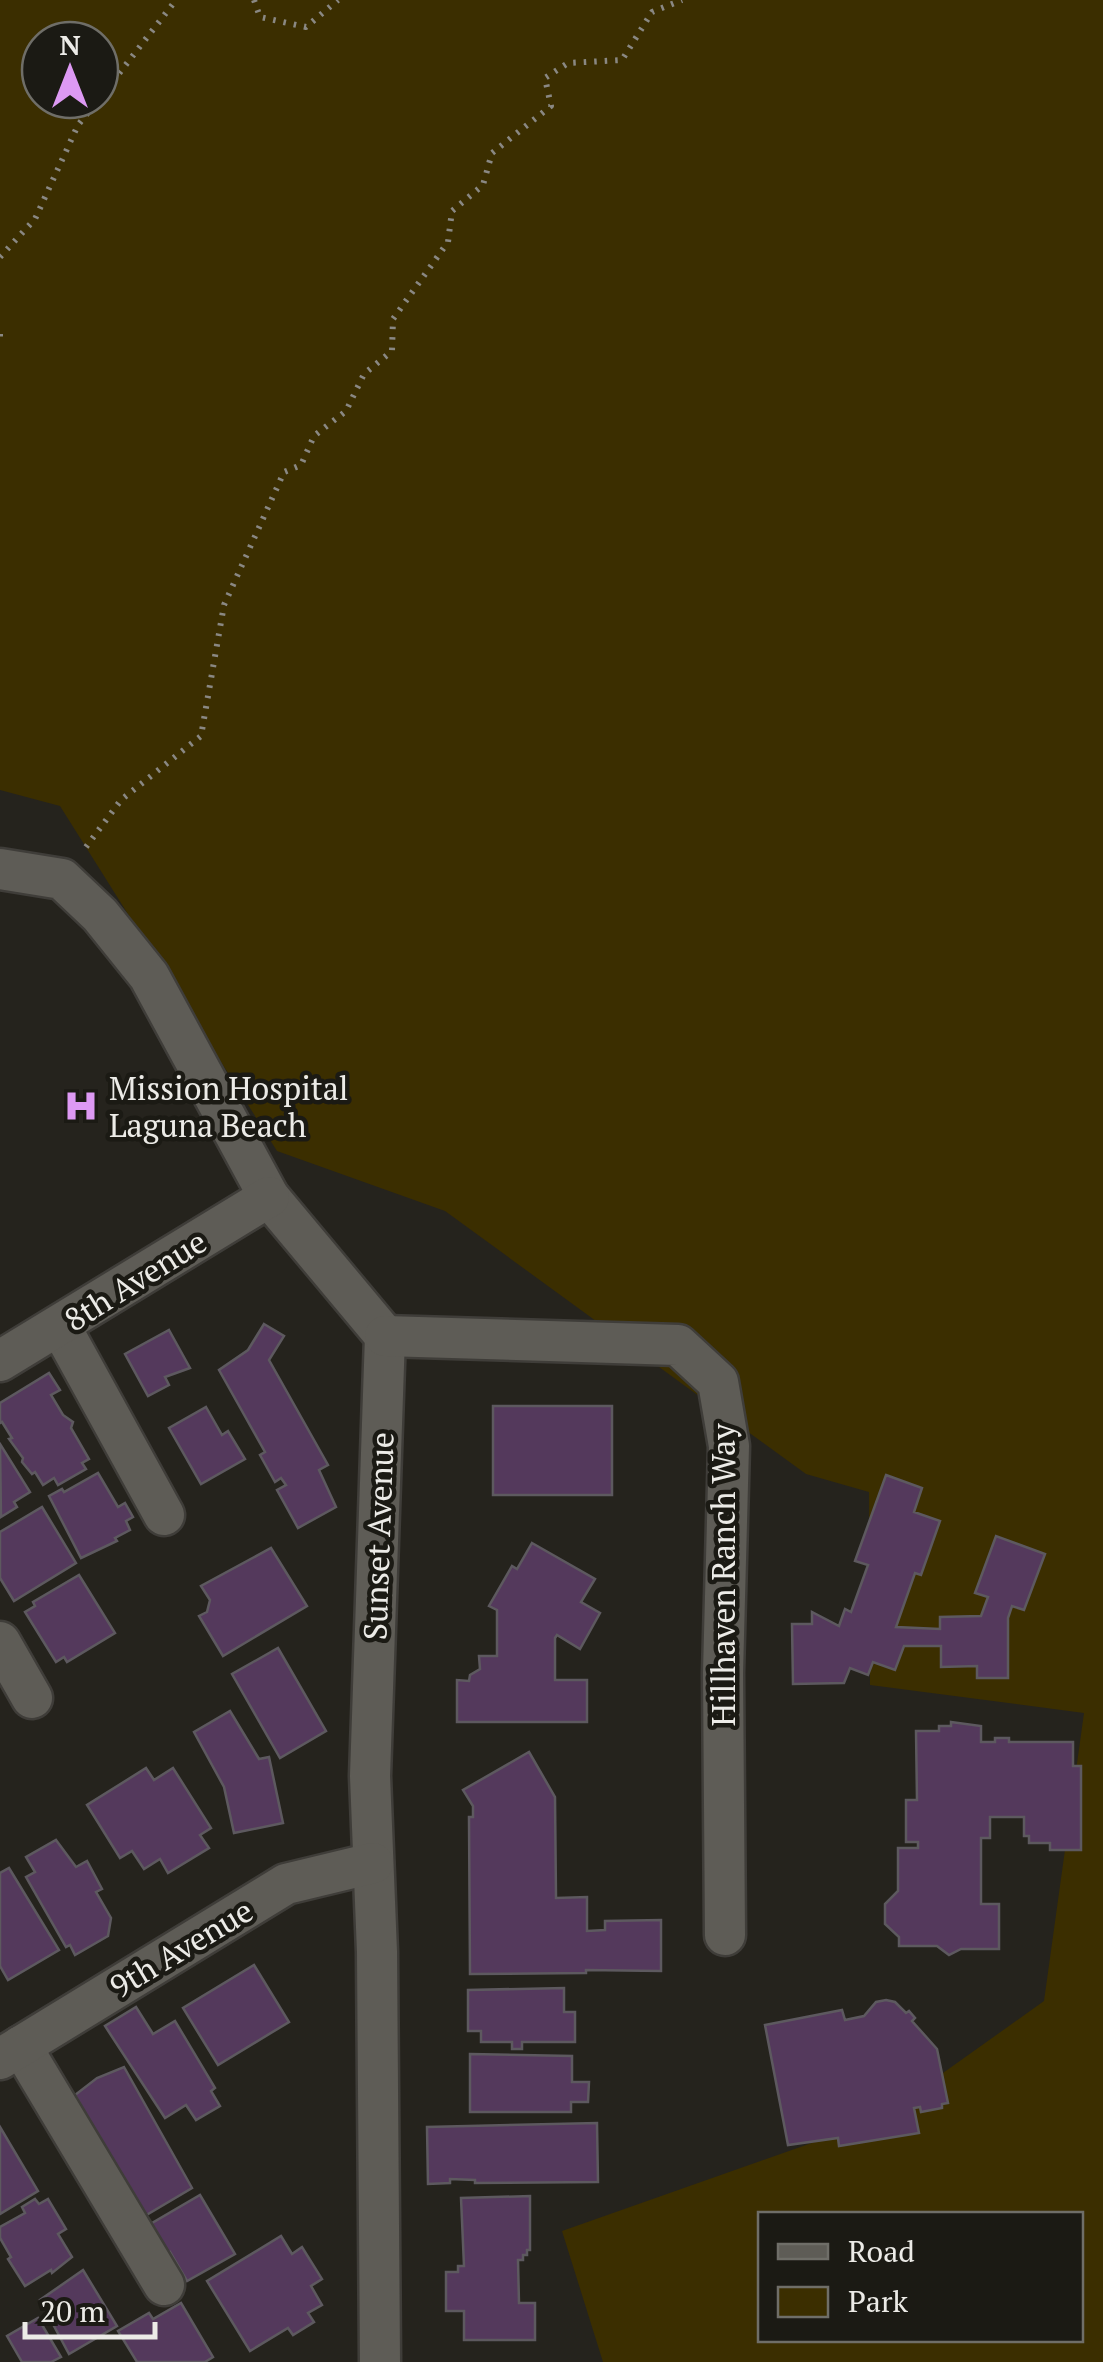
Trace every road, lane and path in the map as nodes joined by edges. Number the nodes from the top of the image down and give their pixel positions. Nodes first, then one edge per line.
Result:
1 (176, 0) edge
2 (254, 0) edge
3 (338, 0) edge
4 (682, 0) edge
5 (120, 72) edge
6 (82, 120) edge
7 (0, 257) edge
8 (0, 869) edge
9 (62, 880) junction
10 (269, 1197) junction
11 (60, 1326) junction
12 (386, 1336) junction
13 (0, 1361) edge
14 (164, 1515) dead end
15 (0, 1642) edge
16 (32, 1698) dead end
17 (374, 1864) junction
18 (724, 1935) dead end
19 (10, 2052) edge
20 (164, 2286) dead end
21 (380, 2362) edge

1 - 5 path
2 - 3 path
4 - 9 path
6 - 7 path
8 - 9 street
9 - 10 street
10 - 11 street, 8th Avenue
10 - 12 street
11 - 13 street, 8th Avenue
11 - 14 street
12 - 17 street, Sunset Avenue
12 - 18 street, Hillhaven Ranch Way
15 - 16 street
17 - 19 street, 9th Avenue
17 - 21 street, Sunset Avenue
19 - 20 street

